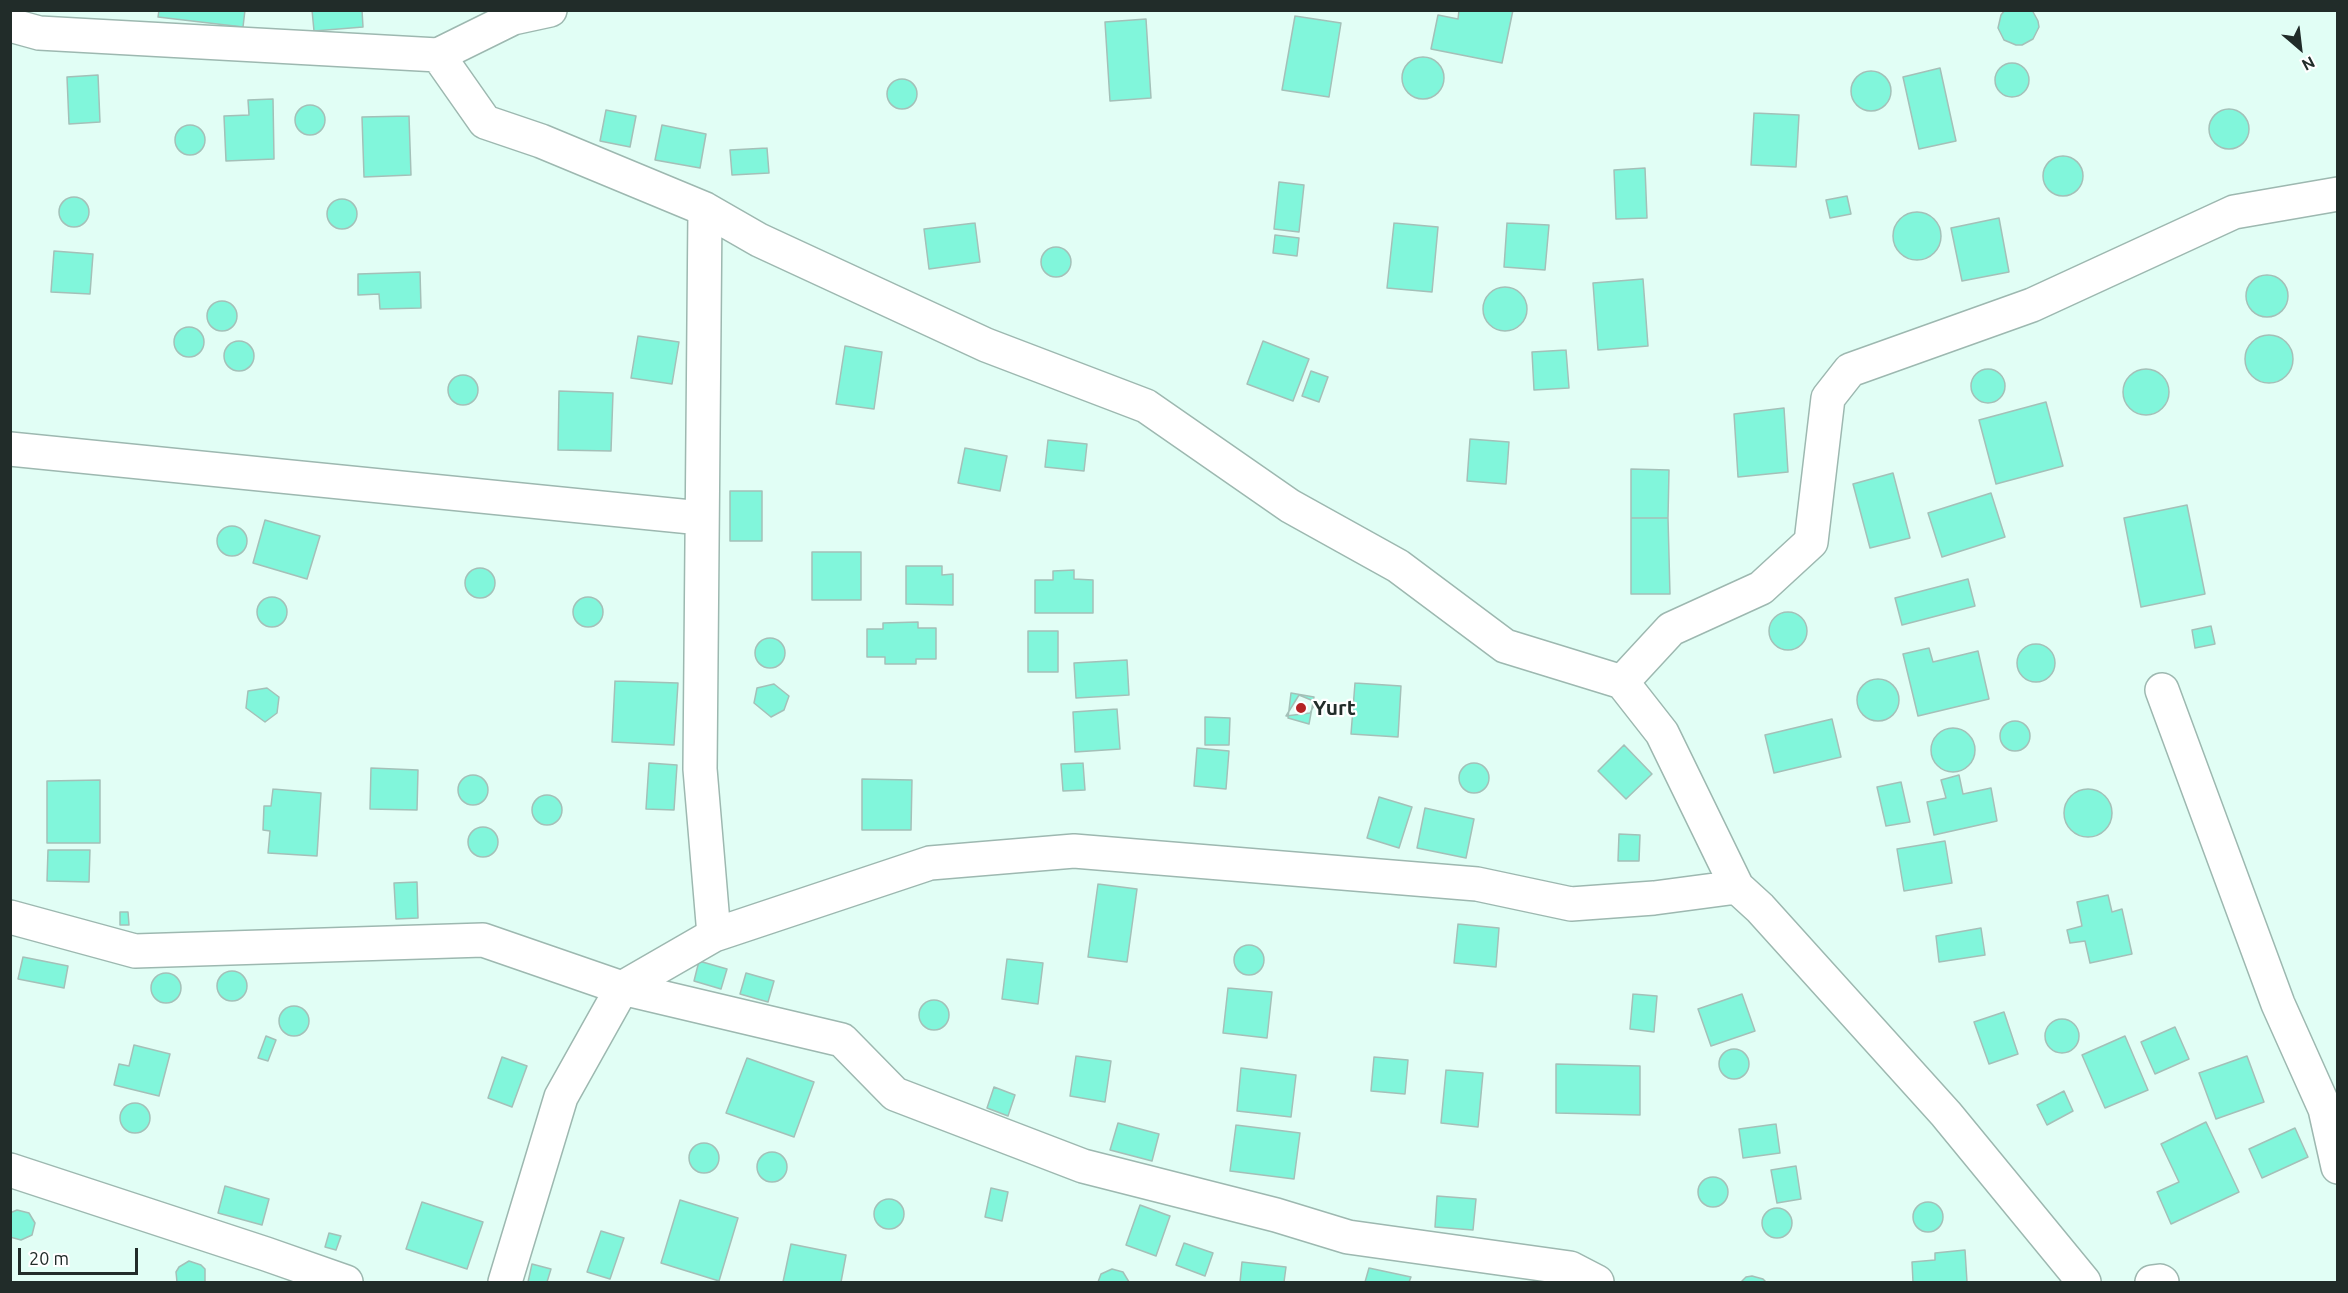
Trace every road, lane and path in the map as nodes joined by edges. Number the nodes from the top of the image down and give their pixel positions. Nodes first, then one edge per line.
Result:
1 (550, 10) edge
2 (10, 25) edge
3 (438, 55) junction
4 (2337, 194) edge
5 (705, 209) junction
6 (10, 448) edge
7 (701, 518) junction
8 (1622, 682) junction
9 (2162, 690) dead end
10 (1737, 887) junction
11 (10, 917) edge
12 (714, 935) junction
13 (622, 988) junction
14 (2331, 1109) edge
15 (2337, 1167) edge
16 (10, 1170) edge
17 (346, 1282) edge
18 (505, 1282) edge
19 (1597, 1282) edge
20 (2084, 1282) edge
21 (2152, 1282) edge
22 (2162, 1282) edge

1 - 3 street
2 - 3 street
3 - 5 street
4 - 8 street
5 - 7 street
5 - 8 street
6 - 7 street
7 - 12 street
8 - 10 street
9 - 14 street
10 - 12 street
10 - 20 street
11 - 13 street
12 - 13 street
13 - 18 street
13 - 19 street
14 - 15 street
16 - 17 street
21 - 22 street

